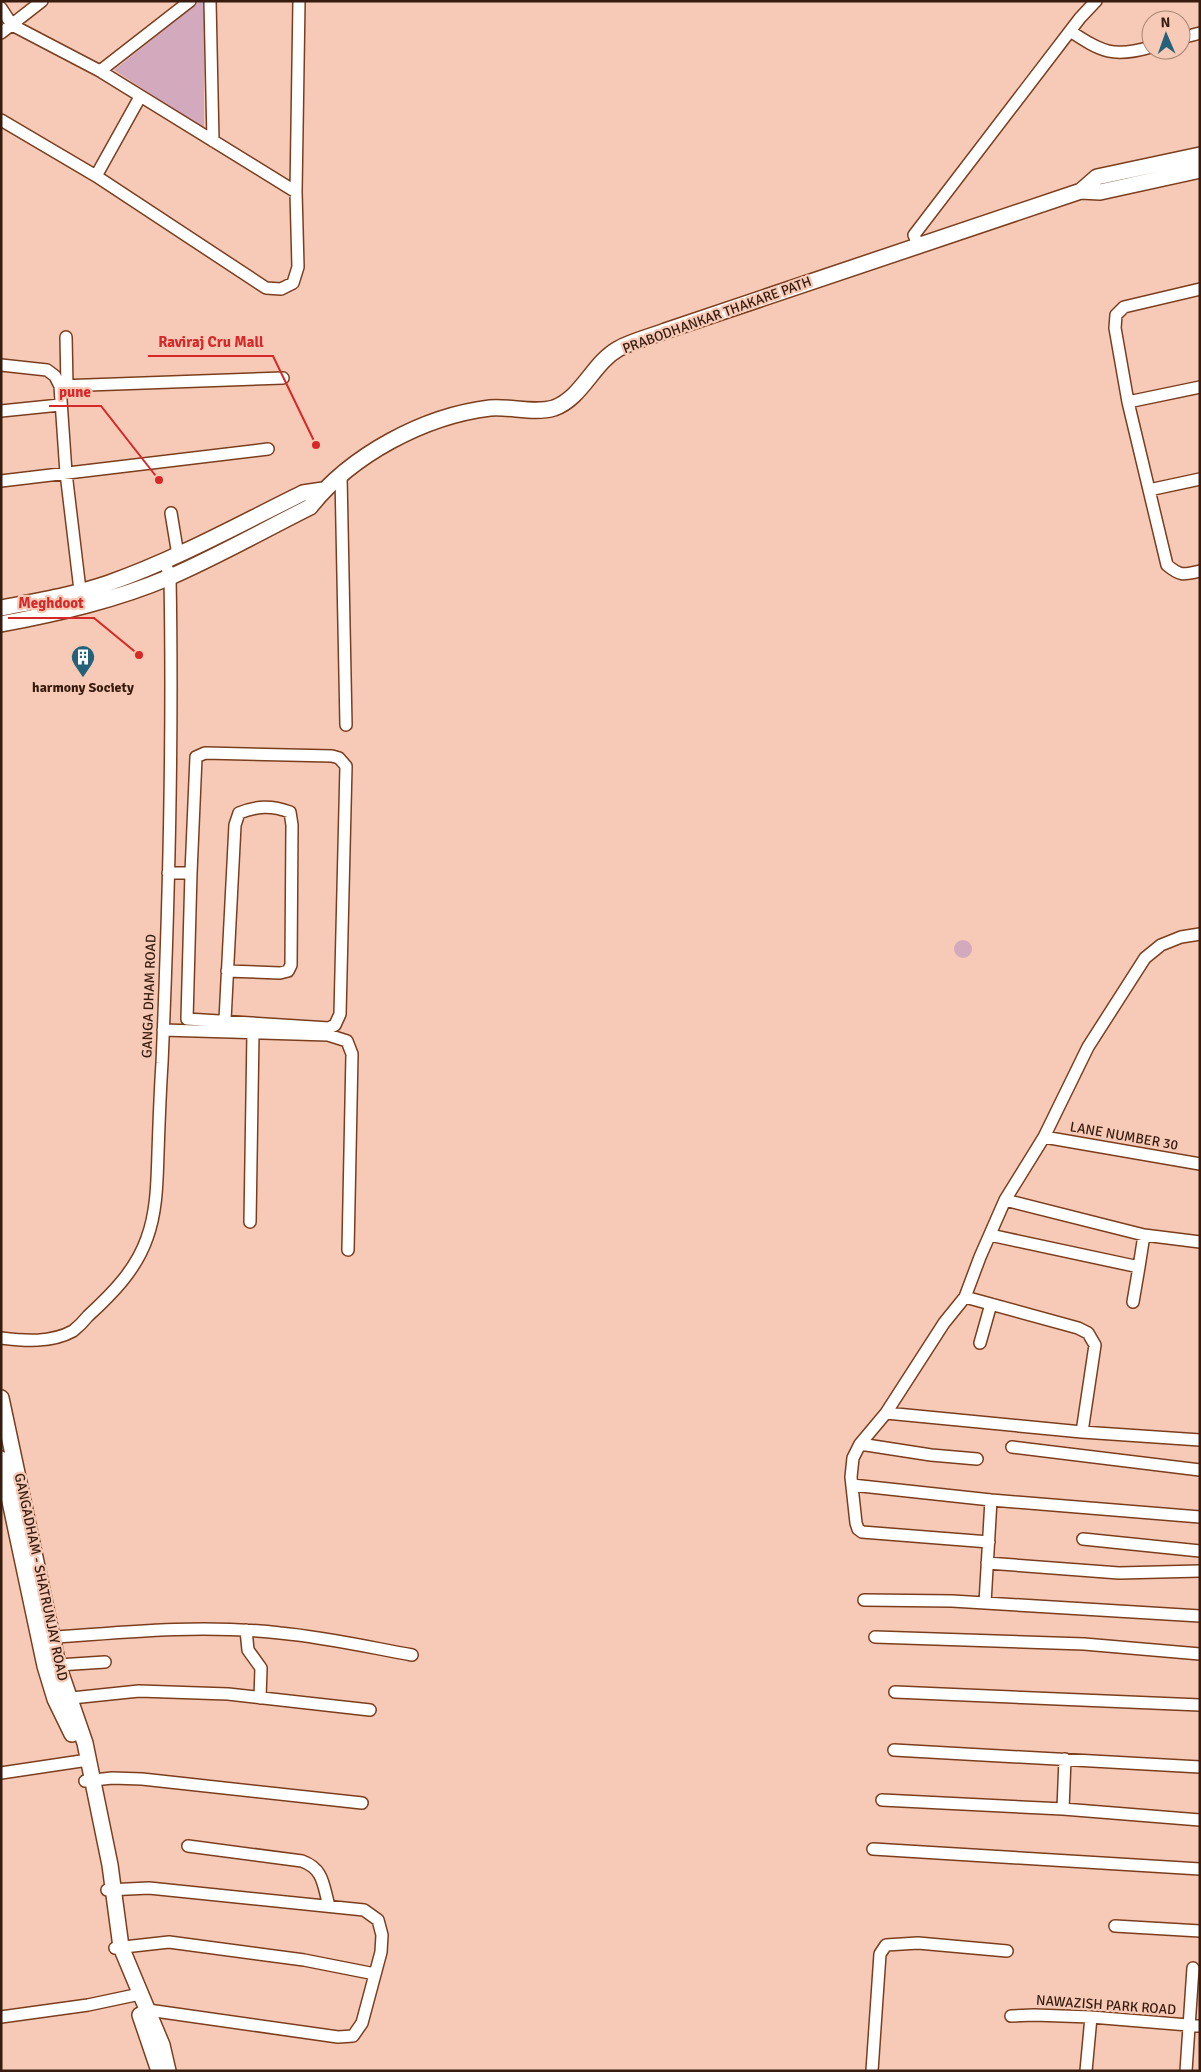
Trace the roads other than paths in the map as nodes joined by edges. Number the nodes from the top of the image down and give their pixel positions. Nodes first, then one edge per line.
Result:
1 (42, 1) edge
2 (190, 1) edge
3 (210, 1) edge
4 (299, 1) edge
5 (1096, 1) edge
6 (1, 8) edge
7 (12, 24) junction
8 (1070, 31) junction
9 (1, 33) edge
10 (1141, 50) edge
11 (100, 72) junction
12 (140, 97) junction
13 (1, 120) edge
14 (213, 142) junction
15 (1200, 155) edge
16 (1200, 170) edge
17 (96, 176) junction
18 (1081, 191) junction
19 (296, 192) junction
20 (918, 245) junction
21 (1200, 288) edge
22 (66, 337) dead end
23 (1, 366) edge
24 (283, 378) dead end
25 (64, 386) junction
26 (1200, 387) edge
27 (1128, 402) junction
28 (60, 406) junction
29 (1, 411) edge
30 (268, 449) dead end
31 (66, 473) junction
32 (341, 476) junction
33 (1200, 479) edge
34 (1, 480) edge
35 (323, 490) junction
36 (1149, 490) junction
37 (171, 513) dead end
38 (171, 558) junction
39 (1200, 571) edge
40 (170, 577) junction
41 (80, 590) junction
42 (1, 608) edge
43 (1, 624) edge
44 (346, 725) dead end
45 (191, 873) junction
46 (168, 874) junction
47 (1200, 934) edge
48 (228, 971) junction
49 (225, 1020) junction
50 (163, 1030) junction
51 (253, 1033) junction
52 (1044, 1137) junction
53 (1200, 1164) edge
54 (1005, 1200) junction
55 (250, 1222) dead end
56 (990, 1235) junction
57 (1144, 1236) junction
58 (1200, 1242) edge
59 (348, 1250) dead end
60 (1139, 1267) junction
61 (965, 1297) junction
62 (1133, 1302) dead end
63 (991, 1304) junction
64 (1, 1338) edge
65 (980, 1343) dead end
66 (1, 1398) edge
67 (886, 1413) junction
68 (1082, 1432) junction
69 (1200, 1440) edge
70 (860, 1444) junction
71 (1012, 1447) dead end
72 (1, 1459) edge
73 (977, 1459) dead end
74 (1200, 1470) edge
75 (852, 1485) junction
76 (991, 1500) junction
77 (1200, 1516) edge
78 (21, 1520) junction
79 (1083, 1539) dead end
80 (989, 1542) junction
81 (1200, 1551) edge
82 (987, 1563) junction
83 (1200, 1571) edge
84 (864, 1600) dead end
85 (985, 1603) junction
86 (1200, 1616) edge
87 (246, 1630) junction
88 (875, 1637) dead end
89 (45, 1638) junction
90 (1200, 1654) edge
91 (412, 1655) dead end
92 (106, 1662) dead end
93 (58, 1665) junction
94 (896, 1692) dead end
95 (260, 1698) junction
96 (62, 1699) junction
97 (1200, 1705) edge
98 (370, 1710) dead end
99 (894, 1750) dead end
100 (1065, 1759) junction
101 (85, 1761) junction
102 (1200, 1767) edge
103 (1, 1773) edge
104 (89, 1781) junction
105 (882, 1800) dead end
106 (362, 1803) dead end
107 (1063, 1810) junction
108 (1200, 1820) edge
109 (188, 1846) dead end
110 (873, 1849) dead end
111 (1200, 1869) edge
112 (110, 1890) junction
113 (329, 1906) junction
114 (1115, 1926) dead end
115 (1200, 1931) edge
116 (118, 1947) junction
117 (1007, 1951) dead end
118 (1193, 1968) dead end
119 (375, 1974) junction
120 (136, 1995) junction
121 (148, 2010) junction
122 (1010, 2016) dead end
123 (1, 2017) edge
124 (1091, 2017) junction
125 (1194, 2026) edge
126 (158, 2071) edge
127 (168, 2071) edge
128 (872, 2071) edge
129 (1086, 2071) edge
130 (1186, 2071) edge

1 - 7 street
2 - 11 street
3 - 14 street
4 - 19 street
5 - 8 street
6 - 7 street
7 - 9 street
7 - 11 street
8 - 10 street
8 - 20 street
11 - 12 street
12 - 14 street
12 - 17 street
13 - 17 street
14 - 19 street
15 - 18 main road, PRABODHANKAR THAKARE PATH
16 - 18 main road, PRABODHANKAR THAKARE PATH
17 - 19 street
18 - 20 main road, PRABODHANKAR THAKARE PATH
20 - 32 main road, PRABODHANKAR THAKARE PATH
21 - 27 street
22 - 25 street
23 - 25 street
24 - 25 street
25 - 28 street
26 - 27 street
27 - 36 street
28 - 29 street
28 - 31 street
30 - 31 street
31 - 34 street
31 - 41 street
32 - 35 main road, PRABODHANKAR THAKARE PATH
32 - 44 street
33 - 36 street
35 - 38 main road, PRABODHANKAR THAKARE PATH
35 - 40 main road, PRABODHANKAR THAKARE PATH
36 - 39 street
37 - 38 street, GANGA DHAM ROAD
38 - 40 street, GANGA DHAM ROAD
38 - 41 main road, PRABODHANKAR THAKARE PATH
40 - 43 main road, PRABODHANKAR THAKARE PATH
40 - 46 street, GANGA DHAM ROAD
41 - 42 main road, PRABODHANKAR THAKARE PATH
45 - 46 street
45 - 49 street
45 - 49 street
46 - 50 street, GANGA DHAM ROAD
47 - 52 street
48 - 48 street
48 - 49 street
50 - 51 street
50 - 64 street, GANGA DHAM ROAD
51 - 55 street
51 - 59 street
52 - 53 street, LANE NUMBER 30
52 - 54 street
54 - 56 street
54 - 57 street
56 - 60 street
56 - 61 street
57 - 58 street
57 - 60 street
60 - 62 street
61 - 63 street
61 - 67 street
63 - 65 street
63 - 68 street
66 - 78 main road, GANGADHAM - SHATRUNJAY ROAD
67 - 68 street
67 - 70 street
68 - 69 street
70 - 73 street
70 - 75 street
71 - 74 street
72 - 78 main road, GANGADHAM - SHATRUNJAY ROAD
75 - 76 street
75 - 80 street
76 - 77 street
76 - 80 street
78 - 89 main road, GANGADHAM - SHATRUNJAY ROAD
79 - 81 street
80 - 82 street
82 - 83 street
82 - 85 street
84 - 85 street
85 - 86 street
87 - 89 street
87 - 91 street
87 - 95 street
88 - 90 street
89 - 93 main road, GANGADHAM - SHATRUNJAY ROAD
89 - 96 main road, GANGADHAM - SHATRUNJAY ROAD
92 - 93 street
93 - 96 main road, GANGADHAM - SHATRUNJAY ROAD
94 - 97 street
95 - 96 street
95 - 98 street
96 - 101 main road, GANGADHAM - SHATRUNJAY ROAD
99 - 100 street
100 - 102 street
100 - 107 street
101 - 103 street
101 - 104 main road, GANGADHAM - SHATRUNJAY ROAD
104 - 106 street
104 - 112 main road, GANGADHAM - SHATRUNJAY ROAD
105 - 107 street
107 - 108 street
109 - 113 street
110 - 111 street
112 - 113 street
112 - 116 main road, GANGADHAM - SHATRUNJAY ROAD
113 - 119 street
114 - 115 street
116 - 119 street
116 - 120 main road, GANGADHAM - SHATRUNJAY ROAD
117 - 128 street
118 - 125 street
119 - 121 street
120 - 121 main road, GANGADHAM - SHATRUNJAY ROAD
120 - 123 street
120 - 126 main road, GANGADHAM - SHATRUNJAY ROAD
121 - 127 main road, GANGADHAM - SHATRUNJAY ROAD
122 - 124 street, NAWAZISH PARK ROAD
124 - 125 street, NAWAZISH PARK ROAD
124 - 129 street
125 - 130 street

